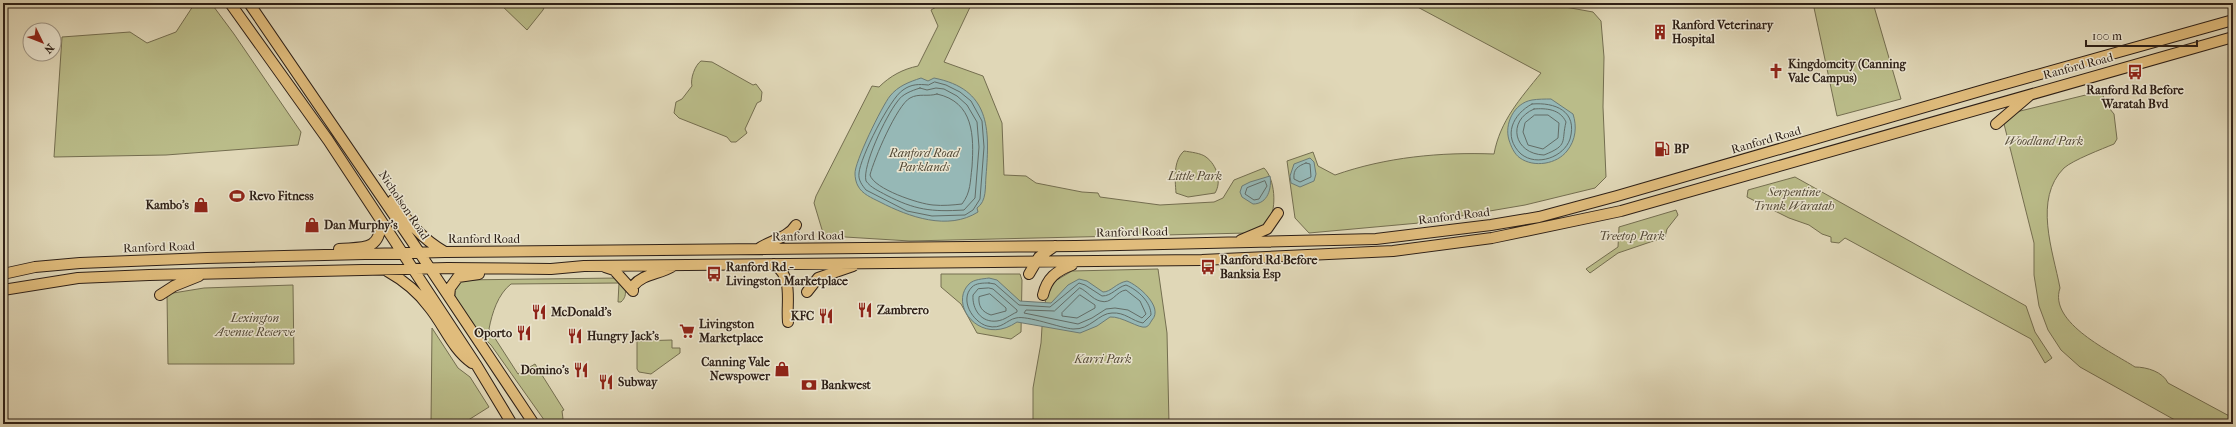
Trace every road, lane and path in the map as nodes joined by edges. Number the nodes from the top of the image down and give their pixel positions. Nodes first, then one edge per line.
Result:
1 (230, 3) edge
2 (249, 3) edge
3 (2233, 20) edge
4 (2233, 37) edge
5 (2033, 92) junction
6 (1996, 124) dead end
7 (363, 168) junction
8 (1278, 212) dead end
9 (382, 222) junction
10 (796, 224) dead end
11 (1232, 243) junction
12 (1055, 246) junction
13 (758, 249) junction
14 (445, 252) junction
15 (402, 253) junction
16 (420, 253) junction
17 (298, 256) junction
18 (864, 262) junction
19 (1080, 262) junction
20 (1014, 263) junction
21 (1034, 263) junction
22 (774, 264) junction
23 (674, 265) junction
24 (602, 266) junction
25 (412, 269) junction
26 (430, 269) junction
27 (551, 269) junction
28 (386, 270) junction
29 (3, 274) edge
30 (204, 274) junction
31 (3, 290) edge
32 (807, 292) dead end
33 (160, 295) dead end
34 (1043, 295) dead end
35 (449, 297) junction
36 (788, 322) dead end
37 (477, 366) junction
38 (522, 406) junction
39 (512, 424) edge
40 (534, 424) edge
41 (540, 424) edge

1 - 9 main road
2 - 7 main road, Nicholson Road
3 - 11 main road, Ranford Road
4 - 5 main road, Ranford Road
5 - 6 main road
5 - 19 main road, Ranford Road
7 - 14 main road
7 - 16 main road, Nicholson Road
8 - 11 main road
9 - 15 main road
9 - 17 main road
10 - 13 main road
11 - 12 main road, Ranford Road
12 - 13 main road, Ranford Road
12 - 21 main road
13 - 14 main road, Ranford Road
14 - 16 main road, Ranford Road
15 - 16 main road, Ranford Road
15 - 17 main road, Ranford Road
15 - 25 main road
16 - 26 main road, Nicholson Road
17 - 29 main road, Ranford Road
18 - 20 main road, Ranford Road
18 - 22 main road, Ranford Road
18 - 32 main road
19 - 21 main road, Ranford Road
19 - 34 main road
20 - 21 main road, Ranford Road
20 - 21 main road
22 - 23 main road, Ranford Road
22 - 36 main road
23 - 24 main road, Ranford Road
23 - 24 main road
24 - 27 main road, Ranford Road
25 - 26 main road, Ranford Road
25 - 28 main road, Ranford Road
25 - 37 main road
26 - 27 main road, Ranford Road
26 - 35 main road, Nicholson Road
27 - 35 main road
28 - 30 main road, Ranford Road
28 - 37 main road
30 - 31 main road, Ranford Road
30 - 33 main road
35 - 38 main road, Nicholson Road
37 - 39 main road
38 - 40 main road, Nicholson Road
38 - 41 main road

